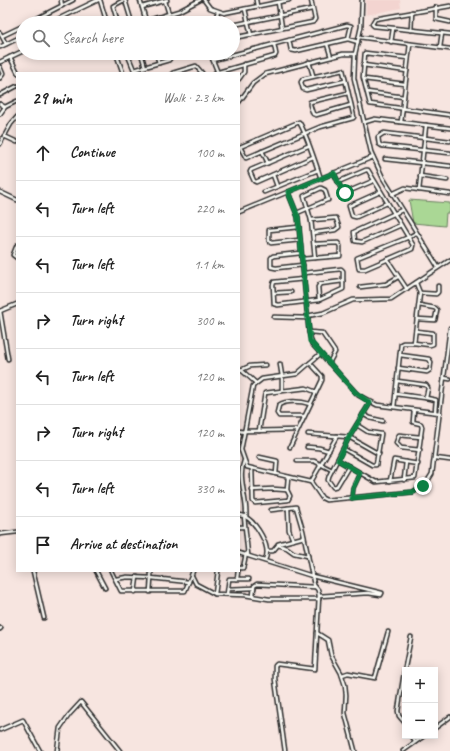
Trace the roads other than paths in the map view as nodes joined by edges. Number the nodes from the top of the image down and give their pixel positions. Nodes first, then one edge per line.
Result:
1 (60, 0) edge
2 (73, 0) edge
3 (99, 0) edge
4 (124, 0) edge
5 (140, 0) edge
6 (166, 0) edge
7 (200, 0) edge
8 (204, 0) edge
9 (256, 0) edge
10 (270, 0) edge
11 (289, 0) edge
12 (311, 0) edge
13 (362, 0) edge
14 (278, 2) junction
15 (271, 4) junction
16 (62, 6) junction
17 (257, 6) junction
18 (450, 6) edge
19 (142, 7) junction
20 (436, 7) junction
21 (245, 9) junction
22 (312, 9) junction
23 (218, 12) junction
24 (412, 12) junction
25 (169, 14) junction
26 (280, 15) junction
27 (42, 16) edge
28 (65, 16) edge
29 (105, 16) edge
30 (116, 16) edge
31 (130, 16) edge
32 (145, 16) edge
33 (163, 16) edge
34 (216, 16) edge
35 (248, 22) junction
36 (450, 22) edge
37 (240, 24) edge
38 (282, 28) junction
39 (16, 29) edge
40 (393, 29) junction
41 (411, 30) junction
42 (0, 33) edge
43 (442, 33) junction
44 (251, 34) junction
45 (450, 34) edge
46 (2, 36) junction
47 (240, 36) edge
48 (359, 37) junction
49 (16, 39) edge
50 (348, 39) junction
51 (289, 40) junction
52 (358, 42) junction
53 (391, 42) junction
54 (6, 44) junction
55 (274, 44) junction
56 (327, 44) junction
57 (410, 44) junction
58 (0, 47) edge
59 (440, 48) junction
60 (450, 49) edge
61 (240, 53) edge
62 (16, 54) edge
63 (355, 54) junction
64 (10, 57) junction
65 (331, 57) junction
66 (408, 58) junction
67 (118, 60) edge
68 (129, 60) edge
69 (143, 60) edge
70 (158, 60) edge
71 (168, 60) edge
72 (213, 60) edge
73 (0, 62) edge
74 (309, 62) junction
75 (159, 63) junction
76 (244, 64) junction
77 (363, 65) junction
78 (0, 67) edge
79 (145, 67) junction
80 (407, 71) junction
81 (18, 72) edge
82 (123, 72) edge
83 (176, 72) edge
84 (201, 72) edge
85 (217, 72) edge
86 (220, 72) edge
87 (312, 75) junction
88 (0, 78) edge
89 (240, 78) edge
90 (345, 80) junction
91 (364, 80) junction
92 (405, 84) junction
93 (16, 87) edge
94 (367, 92) junction
95 (348, 93) junction
96 (0, 95) edge
97 (404, 97) junction
98 (240, 100) edge
99 (16, 102) edge
100 (0, 104) edge
101 (351, 105) junction
102 (5, 107) junction
103 (402, 109) junction
104 (0, 114) edge
105 (450, 114) edge
106 (16, 118) edge
107 (364, 122) junction
108 (401, 122) junction
109 (426, 125) junction
110 (450, 128) edge
111 (304, 133) junction
112 (4, 136) junction
113 (424, 138) junction
114 (450, 141) edge
115 (16, 142) edge
116 (0, 144) edge
117 (308, 146) junction
118 (423, 150) junction
119 (262, 151) junction
120 (450, 153) edge
121 (313, 157) junction
122 (373, 157) junction
123 (385, 159) dead end
124 (268, 163) junction
125 (422, 163) junction
126 (450, 166) edge
127 (318, 170) junction
128 (334, 173) junction
129 (273, 175) junction
130 (420, 176) junction
131 (321, 179) junction
132 (447, 180) dead end
133 (373, 181) junction
134 (338, 182) junction
135 (277, 186) junction
136 (419, 190) junction
137 (0, 192) edge
138 (264, 192) dead end
139 (288, 192) junction
140 (380, 192) junction
141 (392, 194) junction
142 (450, 194) edge
143 (16, 200) edge
144 (387, 203) junction
145 (309, 208) junction
146 (402, 210) junction
147 (240, 212) edge
148 (297, 213) junction
149 (395, 214) junction
150 (311, 220) junction
151 (401, 225) junction
152 (299, 227) junction
153 (313, 233) junction
154 (416, 233) junction
155 (408, 237) junction
156 (300, 240) junction
157 (314, 244) junction
158 (16, 248) edge
159 (301, 253) junction
160 (16, 257) edge
161 (315, 258) junction
162 (302, 259) junction
163 (388, 260) junction
164 (450, 260) edge
165 (302, 266) junction
166 (438, 267) junction
167 (304, 273) junction
168 (398, 277) junction
169 (304, 278) junction
170 (343, 281) junction
171 (416, 283) junction
172 (438, 286) dead end
173 (360, 287) dead end
174 (407, 289) junction
175 (291, 292) dead end
176 (420, 292) junction
177 (274, 293) junction
178 (319, 300) junction
179 (306, 302) junction
180 (16, 304) edge
181 (419, 305) junction
182 (0, 306) edge
183 (1, 311) edge
184 (274, 317) dead end
185 (307, 317) junction
186 (418, 319) junction
187 (450, 328) edge
188 (416, 331) junction
189 (309, 332) junction
190 (414, 343) junction
191 (320, 354) junction
192 (400, 355) junction
193 (8, 359) dead end
194 (310, 363) junction
195 (328, 363) junction
196 (280, 364) dead end
197 (266, 365) dead end
198 (398, 368) junction
199 (240, 369) edge
200 (282, 376) junction
201 (444, 378) junction
202 (450, 379) edge
203 (397, 381) junction
204 (256, 383) junction
205 (282, 390) junction
206 (316, 392) junction
207 (396, 394) junction
208 (426, 398) junction
209 (370, 403) junction
210 (310, 404) junction
211 (394, 407) junction
212 (414, 410) junction
213 (435, 412) junction
214 (440, 413) junction
215 (363, 414) junction
216 (304, 416) junction
217 (383, 421) dead end
218 (357, 425) junction
219 (297, 430) junction
220 (240, 431) edge
221 (259, 431) junction
222 (244, 432) junction
223 (308, 434) dead end
224 (337, 436) junction
225 (349, 437) junction
226 (421, 437) junction
227 (290, 446) dead end
228 (307, 447) dead end
229 (344, 449) junction
230 (240, 450) edge
231 (420, 450) junction
232 (329, 451) junction
233 (241, 454) joint
234 (379, 454) junction
235 (259, 457) dead end
236 (435, 458) junction
237 (338, 460) junction
238 (450, 460) edge
239 (244, 461) junction
240 (297, 462) dead end
241 (406, 462) junction
242 (321, 464) junction
243 (418, 464) junction
244 (349, 466) junction
245 (252, 469) junction
246 (332, 470) junction
247 (360, 473) junction
248 (276, 474) junction
249 (288, 477) junction
250 (404, 480) junction
251 (390, 481) junction
252 (311, 482) junction
253 (252, 490) junction
254 (288, 490) junction
255 (352, 498) junction
256 (288, 508) junction
257 (271, 510) dead end
258 (240, 515) edge
259 (245, 517) junction
260 (240, 527) edge
261 (244, 527) junction
262 (16, 532) edge
263 (0, 534) edge
264 (304, 537) junction
265 (293, 540) junction
266 (276, 545) junction
267 (268, 551) junction
268 (240, 553) edge
269 (247, 555) junction
270 (308, 556) junction
271 (265, 560) junction
272 (240, 569) edge
273 (33, 572) edge
274 (97, 572) edge
275 (112, 572) edge
276 (151, 572) edge
277 (193, 572) edge
278 (218, 572) edge
279 (238, 572) edge
280 (192, 576) junction
281 (312, 576) junction
282 (137, 577) junction
283 (151, 578) junction
284 (116, 579) junction
285 (237, 579) junction
286 (249, 579) dead end
287 (189, 582) junction
288 (315, 587) junction
289 (105, 588) dead end
290 (254, 588) junction
291 (228, 589) junction
292 (135, 592) junction
293 (150, 592) junction
294 (216, 594) junction
295 (228, 594) junction
296 (253, 596) junction
297 (319, 598) junction
298 (44, 618) dead end
299 (388, 632) dead end
300 (317, 633) junction
301 (411, 637) dead end
302 (342, 676) junction
303 (450, 718) edge
304 (402, 720) edge
305 (438, 726) edge
306 (0, 730) edge
307 (414, 739) edge
308 (420, 739) edge
309 (415, 742) junction
310 (40, 751) edge
311 (57, 751) edge
312 (120, 751) edge
313 (285, 751) edge
314 (355, 751) edge
315 (403, 751) edge

1 - 16 street
2 - 16 street
3 - 28 street
3 - 29 street
4 - 30 street
4 - 31 street
5 - 19 street
6 - 19 street
6 - 25 street
7 - 25 street
8 - 23 street
9 - 17 street
10 - 15 street
11 - 14 street
12 - 22 street
13 - 48 street
14 - 15 street
14 - 26 street
15 - 17 street
16 - 27 street
17 - 21 street
18 - 20 street
19 - 32 street
20 - 24 street
20 - 36 street
21 - 23 street
21 - 35 street
22 - 26 street
22 - 38 street
23 - 34 street
24 - 40 street
24 - 41 street
25 - 33 street
26 - 35 street
26 - 38 street
35 - 37 street
35 - 44 street
38 - 44 street
39 - 46 street
40 - 41 street
40 - 53 street
41 - 43 street
42 - 46 street
43 - 45 street
43 - 59 street
44 - 47 street
46 - 54 street
48 - 52 street
48 - 53 street
49 - 54 street
50 - 51 street
50 - 52 street
50 - 56 street
51 - 55 street
51 - 56 street
52 - 63 street
53 - 57 street
54 - 58 street
55 - 61 street
55 - 76 street
56 - 65 street
57 - 59 street
57 - 66 street
59 - 60 street
62 - 64 street
63 - 65 street
63 - 107 street
64 - 73 street
64 - 81 street
65 - 74 street
66 - 77 street
66 - 80 street
67 - 82 street
68 - 79 street
69 - 79 street
70 - 75 street
71 - 75 street
72 - 85 street
74 - 87 street
74 - 98 street
75 - 79 street
76 - 86 street
76 - 89 street
77 - 80 street
77 - 91 street
78 - 88 street
80 - 92 street
83 - 84 street
87 - 90 street
87 - 90 street
90 - 95 street
91 - 92 street
91 - 94 street
92 - 97 street
93 - 96 street
94 - 97 street
94 - 103 street
95 - 101 street
95 - 101 street
97 - 103 street
99 - 102 street
100 - 102 street
101 - 111 street
102 - 104 street
103 - 105 street
103 - 108 street
106 - 112 street
107 - 108 street
107 - 122 street
108 - 109 street
109 - 110 street
109 - 113 street
111 - 117 street
111 - 119 street
111 - 119 street
112 - 115 street
112 - 116 street
113 - 114 street
113 - 118 street
113 - 118 street
117 - 121 street
117 - 124 street
118 - 120 street
118 - 125 street
119 - 124 street
121 - 127 street
121 - 129 street
122 - 128 street
122 - 141 street
123 - 125 street
124 - 129 street
125 - 126 street
125 - 130 street
127 - 131 street
127 - 135 street
128 - 131 street
128 - 134 street
129 - 135 street
130 - 132 street
130 - 136 street
131 - 139 street
133 - 134 street
133 - 134 street
133 - 140 street
135 - 138 street
136 - 141 street
136 - 142 street
137 - 143 street
139 - 147 street
139 - 148 street
140 - 144 street
140 - 144 street
141 - 146 street
144 - 149 street
145 - 145 street
145 - 148 street
145 - 150 street
146 - 149 street
146 - 154 street
148 - 152 street
149 - 151 street
149 - 151 street
150 - 153 street
150 - 153 street
151 - 155 street
152 - 156 street
152 - 156 street
153 - 157 street
154 - 155 street
154 - 166 street
155 - 163 street
155 - 163 street
156 - 159 street
157 - 161 street
157 - 161 street
158 - 160 street
159 - 162 street
159 - 165 street
161 - 162 street
162 - 165 street
163 - 168 street
164 - 166 street
165 - 167 street
166 - 171 street
167 - 169 street
167 - 170 street
168 - 173 street
168 - 174 street
169 - 177 street
169 - 179 street
170 - 178 street
170 - 178 street
171 - 174 street
171 - 176 street
172 - 176 street
174 - 185 street
175 - 177 street
176 - 181 street
177 - 179 street
178 - 179 street
179 - 185 street
180 - 183 street
181 - 186 street
181 - 186 street
182 - 183 street
183 - 193 street
184 - 185 street
185 - 189 street
186 - 188 street
187 - 201 street
188 - 190 street
188 - 190 street
189 - 191 street
189 - 195 street
190 - 192 street
191 - 194 street
191 - 195 street
192 - 198 street
192 - 198 street
194 - 200 street
194 - 206 street
195 - 209 street
196 - 200 street
197 - 199 street
198 - 203 street
199 - 204 street
200 - 204 street
200 - 205 street
201 - 202 street
201 - 214 street
203 - 207 street
203 - 208 street
204 - 222 street
205 - 206 street
205 - 221 street
206 - 210 street
207 - 208 street
207 - 211 street
208 - 213 street
209 - 211 street
209 - 215 street
210 - 216 street
210 - 216 street
211 - 212 street
212 - 213 street
212 - 226 street
213 - 214 street
214 - 236 street
215 - 217 street
215 - 218 street
216 - 219 street
218 - 225 street
218 - 234 street
219 - 221 street
219 - 227 street
220 - 222 street
221 - 222 street
222 - 230 street
223 - 224 street
224 - 225 street
224 - 232 street
225 - 229 street
225 - 234 street
226 - 231 street
226 - 231 street
228 - 232 street
229 - 234 street
229 - 237 street
230 - 233 street
231 - 243 street
232 - 242 street
233 - 239 street
235 - 248 street
236 - 238 street
236 - 255 street
237 - 244 street
237 - 246 street
239 - 245 street
239 - 259 street
240 - 242 street
241 - 243 street
241 - 250 street
241 - 251 street
242 - 246 street
242 - 252 street
243 - 250 street
244 - 246 street
244 - 247 street
245 - 248 street
245 - 253 street
247 - 251 street
247 - 255 street
248 - 249 street
249 - 252 street
249 - 254 street
250 - 251 street
252 - 255 street
253 - 254 street
253 - 254 street
256 - 257 street
256 - 264 street
256 - 265 street
258 - 259 street
259 - 261 street
259 - 267 street
260 - 261 street
261 - 269 street
262 - 263 street
264 - 265 street
264 - 270 street
265 - 266 street
266 - 267 street
266 - 270 street
267 - 271 street
268 - 269 street
269 - 271 street
269 - 272 street
270 - 281 street
271 - 281 street
273 - 298 street
274 - 289 street
275 - 284 street
276 - 283 street
277 - 280 street
278 - 294 street
279 - 285 street
280 - 287 street
280 - 294 street
281 - 288 street
281 - 297 street
282 - 283 street
282 - 284 street
282 - 292 street
283 - 287 street
283 - 293 street
284 - 292 street
285 - 286 street
285 - 291 street
287 - 293 street
288 - 290 street
288 - 297 street
290 - 291 street
290 - 296 street
291 - 295 street
292 - 293 street
294 - 295 street
295 - 296 street
296 - 297 street
297 - 300 street
299 - 302 street
300 - 302 street
300 - 313 street
301 - 304 street
302 - 314 street
303 - 305 street
306 - 310 street
307 - 309 street
308 - 309 street
309 - 315 street
311 - 312 street

